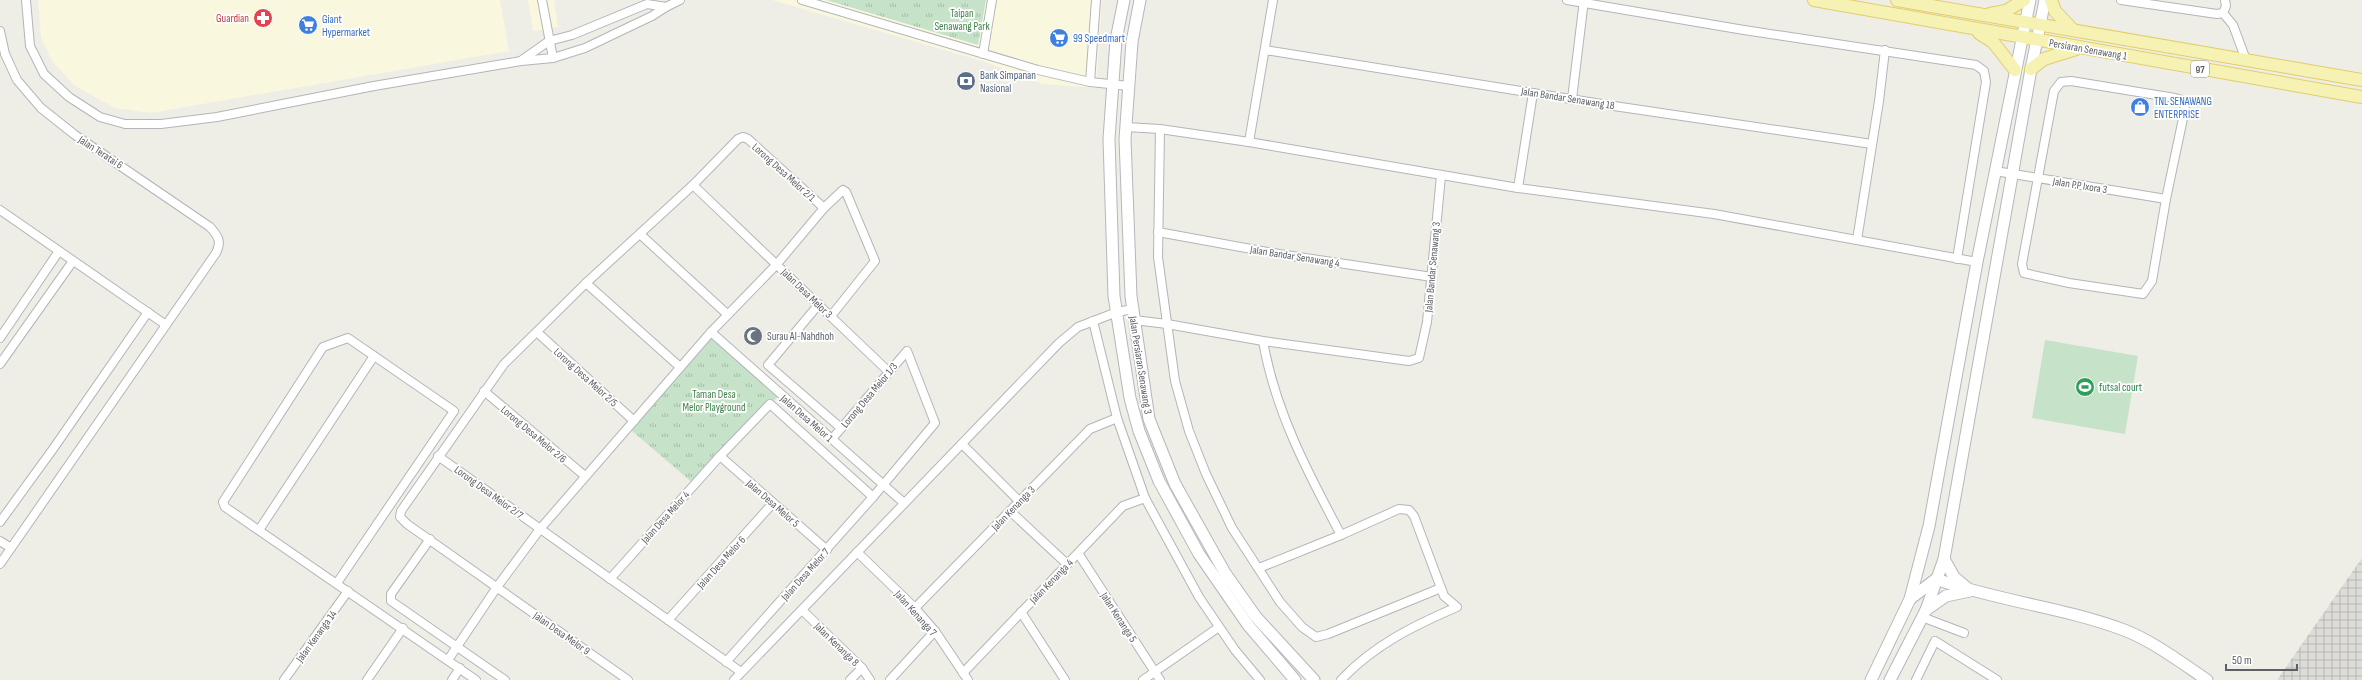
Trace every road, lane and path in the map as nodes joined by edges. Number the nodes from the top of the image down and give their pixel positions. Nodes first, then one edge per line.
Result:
1 (26, 0) edge
2 (542, 0) edge
3 (680, 0) edge
4 (802, 0) edge
5 (992, 0) edge
6 (1096, 0) edge
7 (1124, 0) edge
8 (1140, 0) edge
9 (1273, 0) edge
10 (1567, 0) edge
11 (1814, 0) edge
12 (1897, 0) edge
13 (2024, 0) edge
14 (2030, 0) edge
15 (2045, 0) edge
16 (2051, 0) edge
17 (2121, 0) edge
18 (2225, 0) edge
19 (1584, 1) edge
20 (647, 2) edge
21 (666, 7) junction
22 (2223, 13) junction
23 (1981, 15) junction
24 (652, 16) junction
25 (2026, 23) junction
26 (2041, 25) junction
27 (1974, 29) junction
28 (2073, 30) junction
29 (0, 31) edge
30 (2022, 38) junction
31 (549, 41) junction
32 (2038, 41) junction
33 (2079, 48) junction
34 (1265, 50) junction
35 (1885, 50) junction
36 (983, 54) junction
37 (553, 58) junction
38 (2246, 60) junction
39 (521, 61) junction
40 (2031, 69) junction
41 (2015, 70) junction
42 (2362, 80) edge
43 (1090, 82) junction
44 (1113, 85) junction
45 (1129, 86) junction
46 (1533, 93) junction
47 (2362, 97) edge
48 (1572, 99) junction
49 (1126, 128) junction
50 (1160, 129) junction
51 (1249, 142) junction
52 (1872, 144) junction
53 (1995, 171) junction
54 (2012, 174) junction
55 (1441, 176) junction
56 (2040, 178) junction
57 (693, 185) junction
58 (1518, 188) junction
59 (2166, 199) junction
60 (824, 208) junction
61 (0, 210) edge
62 (1158, 232) junction
63 (641, 235) junction
64 (1857, 240) junction
65 (58, 251) junction
66 (1957, 259) junction
67 (73, 261) junction
68 (1977, 262) junction
69 (777, 264) junction
70 (1432, 277) junction
71 (586, 283) junction
72 (820, 304) junction
73 (148, 312) junction
74 (1117, 312) junction
75 (727, 314) junction
76 (1134, 315) junction
77 (831, 316) junction
78 (1093, 321) junction
79 (1167, 324) junction
80 (166, 325) junction
81 (711, 332) junction
82 (538, 333) junction
83 (0, 338) edge
84 (1263, 341) junction
85 (907, 351) joint
86 (374, 356) junction
87 (0, 364) edge
88 (680, 367) junction
89 (889, 372) junction
90 (484, 391) junction
91 (1117, 418) junction
92 (634, 421) junction
93 (841, 428) junction
94 (832, 439) junction
95 (962, 444) junction
96 (438, 456) junction
97 (720, 456) junction
98 (585, 476) junction
99 (884, 485) junction
100 (873, 497) junction
101 (1145, 498) junction
102 (1019, 501) junction
103 (773, 503) junction
104 (904, 503) junction
105 (1010, 511) junction
106 (0, 522) edge
107 (540, 529) junction
108 (260, 530) junction
109 (1341, 535) junction
110 (430, 539) junction
111 (0, 541) edge
112 (11, 548) junction
113 (827, 550) junction
114 (856, 552) junction
115 (1078, 553) junction
116 (1944, 559) junction
117 (0, 564) edge
118 (1067, 564) junction
119 (1259, 568) junction
120 (610, 579) junction
121 (1936, 579) junction
122 (337, 583) junction
123 (497, 587) junction
124 (1442, 588) junction
125 (348, 591) junction
126 (1970, 591) junction
127 (1910, 599) junction
128 (915, 608) junction
129 (802, 610) junction
130 (1022, 612) junction
131 (1924, 614) junction
132 (668, 620) junction
133 (1219, 627) junction
134 (403, 628) junction
135 (935, 631) junction
136 (1964, 633) dead end
137 (457, 646) junction
138 (448, 660) junction
139 (726, 662) junction
140 (460, 668) junction
141 (862, 668) junction
142 (741, 672) junction
143 (1155, 672) junction
144 (965, 676) edge
145 (284, 680) edge
146 (367, 680) edge
147 (452, 680) edge
148 (476, 680) edge
149 (505, 680) edge
150 (628, 680) edge
151 (734, 680) edge
152 (850, 680) edge
153 (870, 680) edge
154 (890, 680) edge
155 (1066, 680) edge
156 (1143, 680) edge
157 (1160, 680) edge
158 (1260, 680) edge
159 (1295, 680) edge
160 (1314, 680) edge
161 (1341, 680) edge
162 (1871, 680) edge
163 (1890, 680) edge
164 (1916, 680) edge
165 (1997, 680) edge
166 (2207, 680) edge

1 - 39 street
2 - 31 street
3 - 21 street
4 - 36 street
5 - 36 street
6 - 43 street
7 - 44 street, Jalan Persiaran Senawang 3
8 - 45 street, Jalan Persiaran Senawang 3
9 - 34 street
10 - 19 street
11 - 27 main road, Persiaran Senawang 1 / 97
12 - 23 main road, Persiaran Senawang 1 / 97
13 - 23 main road
14 - 25 street
15 - 26 street
16 - 28 main road
17 - 22 street
18 - 22 street
19 - 35 street
19 - 48 street
20 - 21 street
20 - 24 street
20 - 31 street
21 - 24 street
22 - 38 street
23 - 25 main road, Persiaran Senawang 1 / 97
24 - 37 street
25 - 26 main road, Persiaran Senawang 1 / 97
25 - 30 street
26 - 28 main road, Persiaran Senawang 1 / 97
26 - 32 street
27 - 30 main road, Persiaran Senawang 1 / 97
27 - 41 main road
28 - 38 main road, Persiaran Senawang 1 / 97
29 - 80 street, Jalan Teratai 6
30 - 32 main road, Persiaran Senawang 1 / 97
30 - 41 street
31 - 37 street
31 - 39 street
32 - 33 main road, Persiaran Senawang 1 / 97
32 - 40 street
33 - 40 main road
33 - 47 main road, Persiaran Senawang 1 / 97
34 - 46 street, Jalan Bandar Senawang 18
34 - 51 street
35 - 52 street
35 - 66 street
36 - 43 street
37 - 39 street
38 - 42 main road, Persiaran Senawang 1 / 97
40 - 54 street
41 - 53 street
43 - 44 street
44 - 45 street
44 - 74 street, Jalan Persiaran Senawang 3
45 - 49 street, Jalan Persiaran Senawang 3
46 - 48 street, Jalan Bandar Senawang 18
46 - 58 street
48 - 52 street, Jalan Bandar Senawang 18
49 - 50 street
49 - 76 street, Jalan Persiaran Senawang 3
50 - 51 street
50 - 62 street
51 - 55 street
52 - 64 street
53 - 54 street, Jalan P.P Ixora 3
53 - 68 street
54 - 56 street, Jalan P.P Ixora 3
54 - 116 street
55 - 58 street
55 - 70 street, Jalan Bandar Senawang 3
56 - 59 street, Jalan P.P Ixora 3
56 - 59 street
56 - 59 street
57 - 60 street, Lorong Desa Melor 2/1
57 - 63 street
57 - 69 street, Jalan Desa Melor 3
58 - 64 street
60 - 69 street
60 - 77 street
61 - 65 street
62 - 70 street, Jalan Bandar Senawang 4
62 - 79 street
63 - 71 street
63 - 75 street
64 - 66 street
65 - 67 street
65 - 83 street
66 - 68 street
67 - 73 street
67 - 87 street
68 - 127 street
69 - 72 street, Jalan Desa Melor 3
69 - 75 street
70 - 84 street, Jalan Bandar Senawang 3
71 - 82 street
71 - 88 street
72 - 77 street, Jalan Desa Melor 3
72 - 93 street
73 - 80 street
73 - 106 street
74 - 76 street
74 - 78 street
74 - 159 street, Jalan Persiaran Senawang 3
75 - 81 street
76 - 79 street
76 - 160 street, Jalan Persiaran Senawang 3
77 - 89 street, Jalan Desa Melor 3
78 - 91 street
78 - 95 street
79 - 84 street
79 - 119 street
80 - 112 street
81 - 88 street
81 - 94 street, Jalan Desa Melor 1
82 - 90 street
82 - 92 street, Lorong Desa Melor 2/5
84 - 109 street
85 - 89 street, Lorong Desa Melor 1/3
85 - 99 street, Jalan Desa Melor 7
86 - 108 street
86 - 108 street
86 - 122 street
88 - 92 street
89 - 93 street, Lorong Desa Melor 1/3
90 - 96 street
90 - 98 street, Lorong Desa Melor 2/6
91 - 101 street
91 - 102 street, Jalan Kenanga 3
92 - 98 street
93 - 94 street, Lorong Desa Melor 1/3
94 - 99 street, Jalan Desa Melor 1
95 - 102 street
95 - 104 street
96 - 107 street, Lorong Desa Melor 2/7
96 - 110 street, Jalan Desa Melor 9
97 - 100 street, Jalan Desa Melor 4
97 - 103 street, Jalan Desa Melor 5
97 - 120 street, Jalan Desa Melor 4
98 - 107 street
99 - 100 street, Jalan Desa Melor 7
99 - 104 street, Jalan Desa Melor 1
100 - 113 street, Jalan Desa Melor 7
101 - 115 street, Jalan Kenanga 4
101 - 133 street
102 - 105 street, Jalan Kenanga 3
103 - 113 street, Jalan Desa Melor 5
103 - 132 street, Jalan Desa Melor 6
104 - 114 street
105 - 118 street
105 - 128 street, Jalan Kenanga 3
107 - 120 street, Lorong Desa Melor 2/7
107 - 123 street
108 - 122 street
109 - 119 street
109 - 124 street
110 - 123 street, Jalan Desa Melor 9
110 - 137 street
111 - 112 street
112 - 117 street
113 - 139 street, Jalan Desa Melor 7
114 - 128 street, Jalan Kenanga 7
114 - 129 street
115 - 118 street, Jalan Kenanga 4
115 - 143 street, Jalan Kenanga 5
116 - 121 street
116 - 126 street
118 - 130 street, Jalan Kenanga 4
119 - 124 street
120 - 132 street, Lorong Desa Melor 2/7
121 - 126 street
121 - 127 street
121 - 131 street
122 - 125 street
123 - 137 street
123 - 150 street, Jalan Desa Melor 9
124 - 161 street
125 - 134 street
125 - 145 street, Jalan Kenanga 14
126 - 131 street
126 - 166 street
127 - 162 street
128 - 135 street, Jalan Kenanga 7
129 - 141 street, Jalan Kenanga 8
129 - 142 street
130 - 144 street, Jalan Kenanga 4
130 - 155 street
131 - 136 street
131 - 163 street
132 - 139 street, Lorong Desa Melor 2/7
133 - 143 street
133 - 158 street
134 - 138 street
134 - 146 street
135 - 144 street, Jalan Kenanga 7
135 - 154 street
137 - 138 street
137 - 149 street
138 - 140 street
139 - 142 street, Lorong Desa Melor 2/7
140 - 147 street
140 - 148 street
141 - 152 street
141 - 153 street, Jalan Kenanga 8
142 - 151 street
143 - 156 street
143 - 157 street, Jalan Kenanga 5
164 - 165 street

